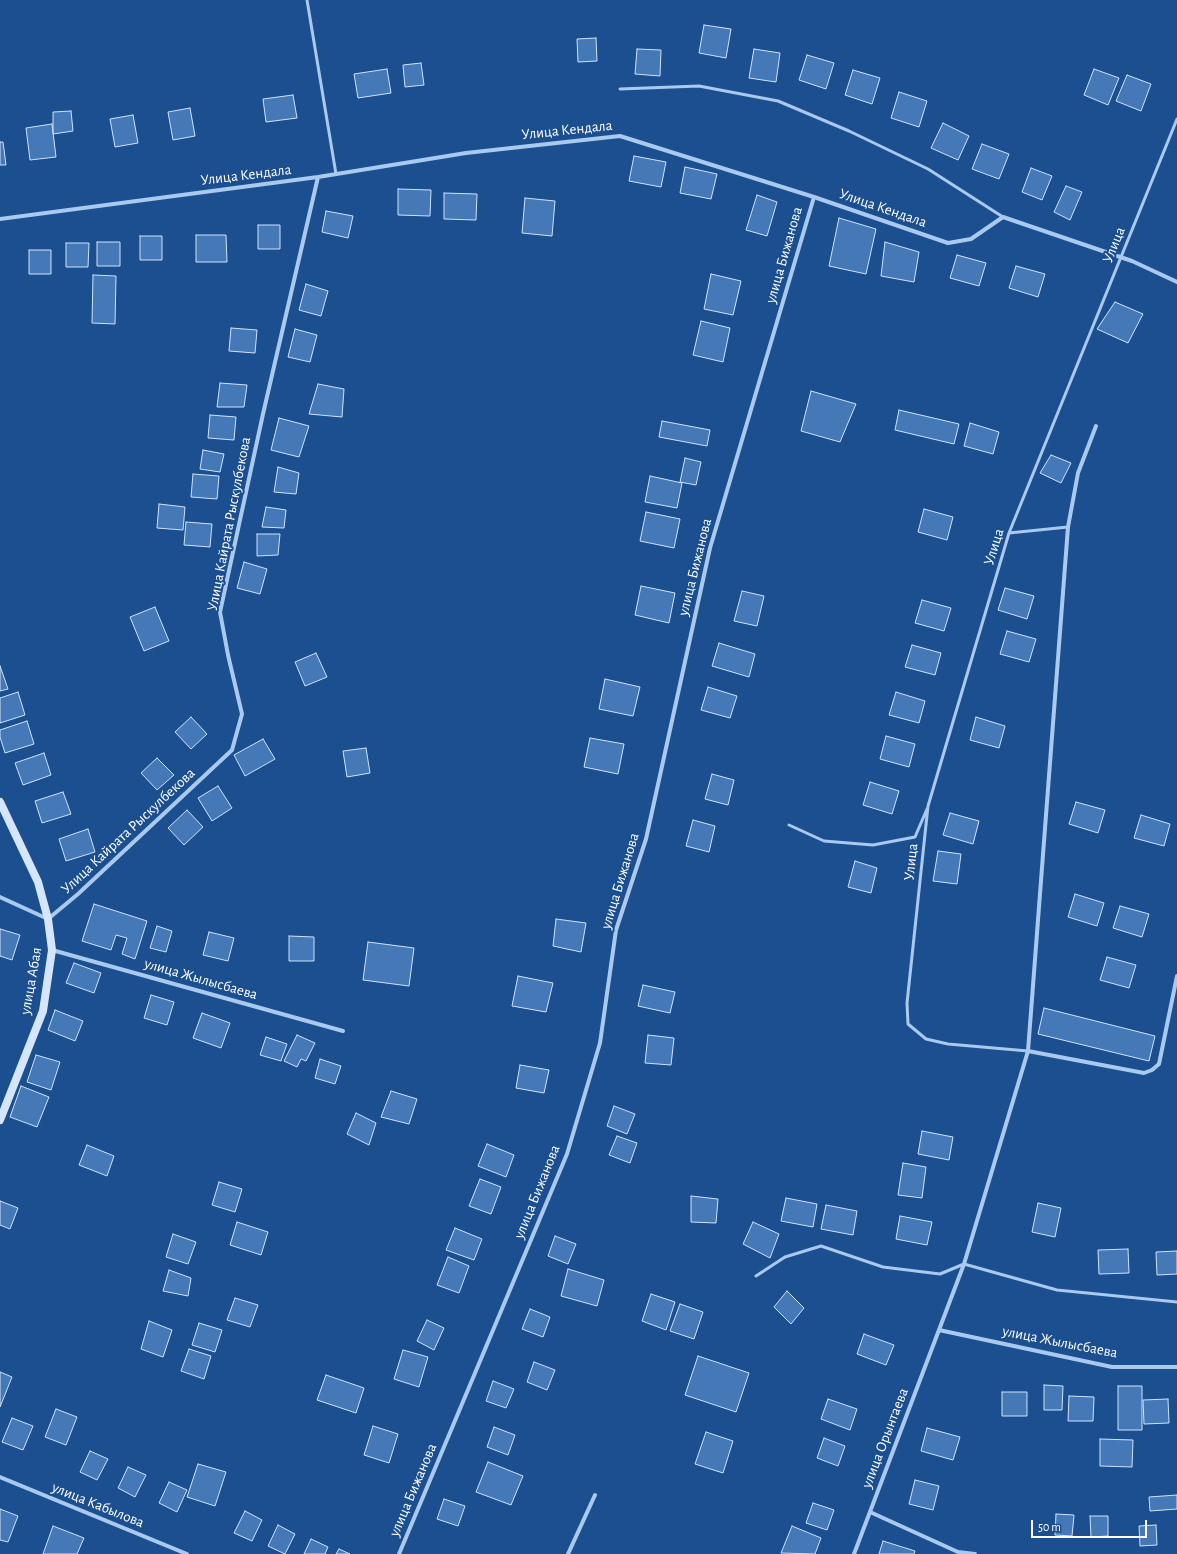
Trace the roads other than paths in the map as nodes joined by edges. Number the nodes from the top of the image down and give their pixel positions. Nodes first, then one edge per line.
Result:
1 (307, 0) edge
2 (620, 89) dead end
3 (1177, 119) edge
4 (336, 174) junction
5 (318, 177) junction
6 (814, 197) junction
7 (1003, 217) junction
8 (0, 219) edge
9 (1121, 257) junction
10 (1177, 282) edge
11 (1096, 426) dead end
12 (1068, 527) junction
13 (1009, 533) junction
14 (0, 802) edge
15 (928, 806) junction
16 (789, 824) dead end
17 (0, 897) edge
18 (48, 919) junction
19 (52, 950) junction
20 (1177, 976) edge
21 (343, 1031) dead end
22 (1028, 1050) junction
23 (0, 1120) edge
24 (964, 1264) junction
25 (756, 1276) dead end
26 (1177, 1302) edge
27 (939, 1330) junction
28 (1177, 1367) edge
29 (0, 1477) edge
30 (595, 1495) dead end
31 (870, 1512) junction
32 (187, 1554) edge
33 (399, 1554) edge
34 (568, 1554) edge
35 (854, 1554) edge
36 (975, 1554) edge

1 - 4 lane
2 - 7 lane
3 - 9 lane, Улица
4 - 5 street, Улица Кендала
4 - 6 street, Улица Кендала
5 - 8 street, Улица Кендала
5 - 18 street, Улица Кайрата Рыскулбекова
6 - 7 street, Улица Кендала
6 - 33 street, улица Бижанова
7 - 9 street
9 - 10 street
9 - 13 lane, Улица
11 - 12 street, улица Орынтаева
12 - 13 lane
12 - 22 street, улица Орынтаева
13 - 15 lane, Улица
14 - 18 street, улица Абая
15 - 16 lane
15 - 22 lane, Улица
17 - 18 street
18 - 19 street, улица Абая
19 - 21 street, улица Жылысбаева
19 - 23 street, улица Абая
20 - 22 street
22 - 24 street, улица Орынтаева
24 - 25 lane
24 - 26 lane
24 - 27 street, улица Орынтаева
27 - 28 street, улица Жылысбаева
27 - 31 street, улица Орынтаева
29 - 32 street, улица Кабылова
30 - 34 street
31 - 35 street, улица Орынтаева
31 - 36 street

